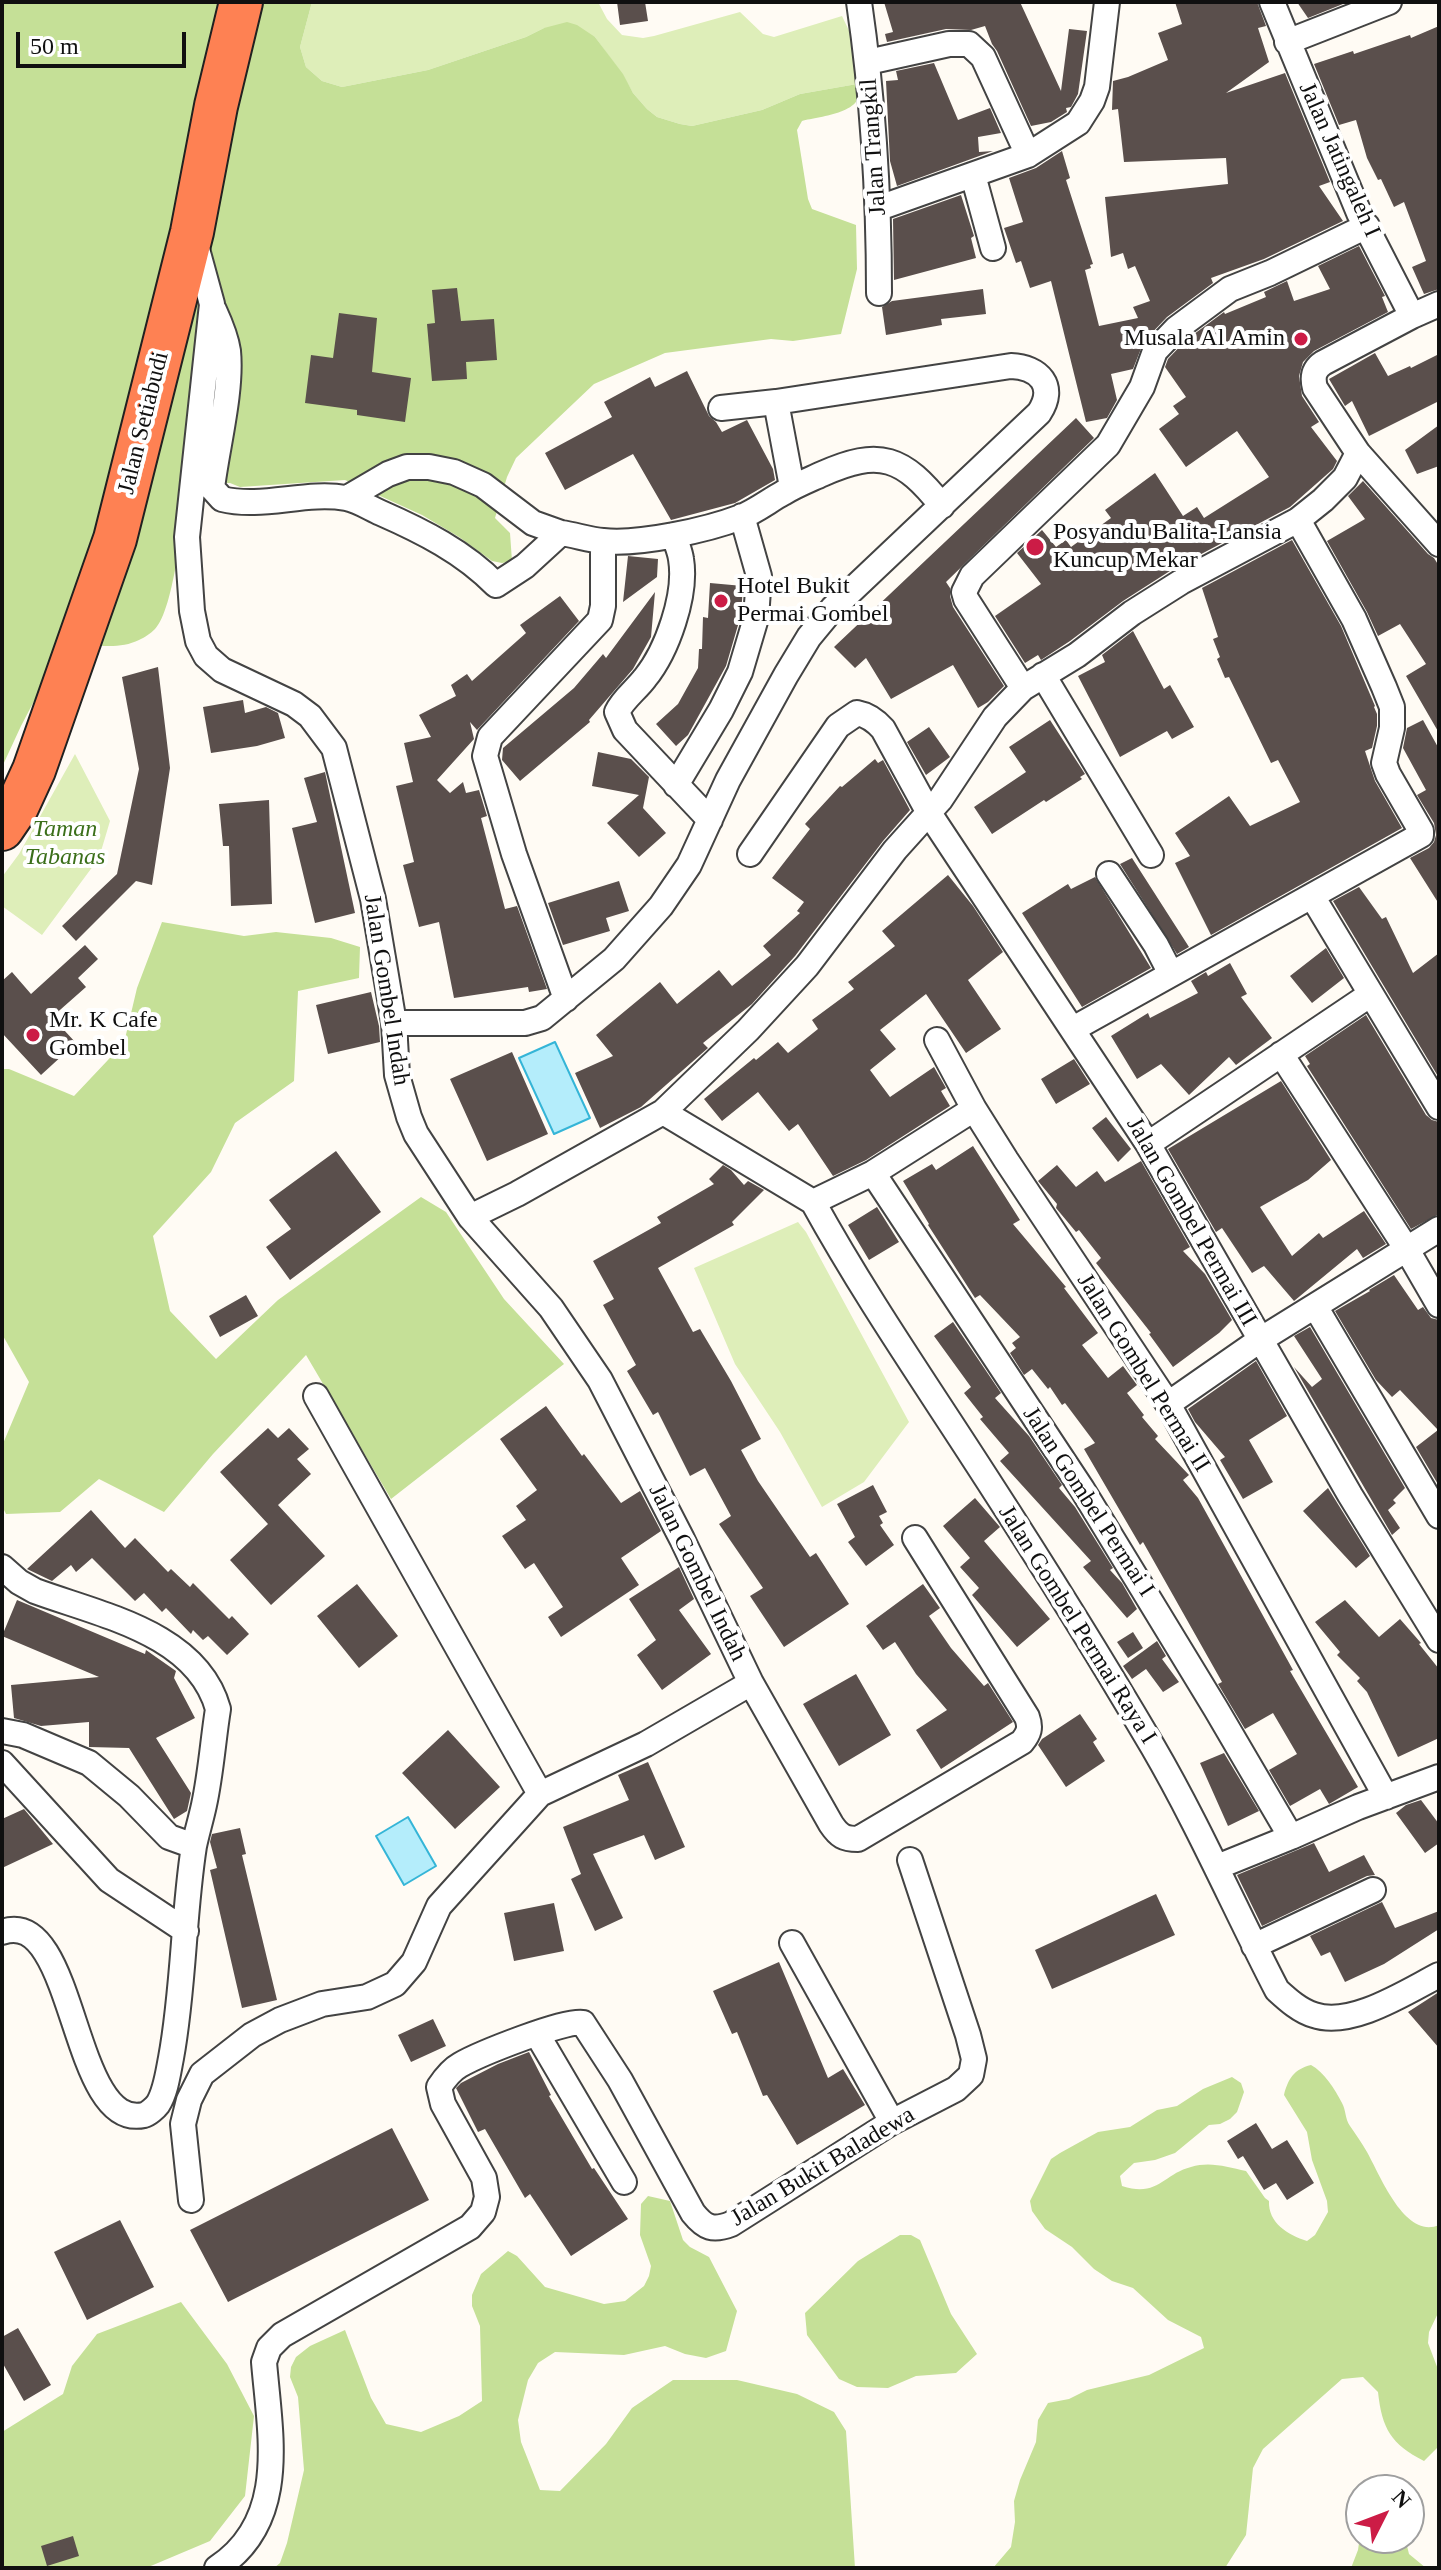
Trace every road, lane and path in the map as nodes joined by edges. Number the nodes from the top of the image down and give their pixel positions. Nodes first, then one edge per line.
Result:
1 (241, 2) edge
2 (859, 2) edge
3 (1107, 2) edge
4 (1272, 2) edge
5 (1389, 2) edge
6 (1287, 42) junction
7 (868, 62) junction
8 (1028, 155) junction
9 (973, 175) junction
10 (879, 208) junction
11 (1367, 226) junction
12 (192, 232) junction
13 (993, 248) dead end
14 (879, 293) dead end
15 (212, 304) junction
16 (1439, 304) edge
17 (1412, 316) junction
18 (776, 402) junction
19 (721, 408) dead end
20 (1358, 453) junction
21 (792, 487) junction
22 (347, 498) junction
23 (942, 506) junction
24 (742, 516) junction
25 (1298, 520) junction
26 (561, 533) junction
27 (674, 535) junction
28 (603, 541) junction
29 (1439, 544) edge
30 (1033, 682) junction
31 (676, 785) junction
32 (929, 813) junction
33 (710, 820) junction
34 (2, 829) edge
35 (750, 854) dead end
36 (1151, 855) dead end
37 (1109, 874) dead end
38 (1312, 896) junction
39 (1171, 974) junction
40 (1371, 994) junction
41 (566, 999) junction
42 (394, 1023) junction
43 (1073, 1029) junction
44 (937, 1040) dead end
45 (1281, 1054) junction
46 (1439, 1107) edge
47 (974, 1109) junction
48 (663, 1112) junction
49 (1148, 1144) junction
50 (873, 1173) junction
51 (813, 1202) junction
52 (470, 1217) junction
53 (1439, 1229) edge
54 (1406, 1248) junction
55 (1439, 1305) edge
56 (1315, 1306) junction
57 (1260, 1340) junction
58 (316, 1396) dead end
59 (1168, 1404) junction
60 (1439, 1516) edge
61 (915, 1538) dead end
62 (2, 1567) edge
63 (1439, 1640) edge
64 (751, 1683) junction
65 (2, 1731) edge
66 (2, 1763) edge
67 (1439, 1777) edge
68 (540, 1794) junction
69 (1386, 1797) junction
70 (1291, 1837) junction
71 (194, 1846) junction
72 (910, 1860) dead end
73 (1217, 1867) junction
74 (1373, 1890) dead end
75 (186, 1931) junction
76 (2, 1932) edge
77 (792, 1943) dead end
78 (1254, 1946) junction
79 (1439, 1975) edge
80 (537, 2034) junction
81 (892, 2122) junction
82 (624, 2182) dead end
83 (191, 2200) dead end
84 (217, 2568) edge

1 - 12 highway, Jalan Setiabudi
2 - 7 street, Jalan Trangkil
3 - 8 street
4 - 6 street, Jalan Jatingaleh I
5 - 6 street
6 - 11 street, Jalan Jatingaleh I
7 - 8 street
7 - 10 street, Jalan Trangkil
8 - 9 street
9 - 10 street
9 - 13 street
10 - 14 street, Jalan Trangkil
11 - 17 street, Jalan Jatingaleh I
11 - 30 street
12 - 15 street, Jalan Gombel Indah
12 - 34 highway, Jalan Setiabudi
15 - 22 street
15 - 42 street, Jalan Gombel Indah
16 - 17 street
17 - 20 street
18 - 19 street
18 - 21 street
18 - 23 street
20 - 25 street
20 - 29 street
21 - 23 street
21 - 24 street
22 - 26 street
22 - 26 street
23 - 33 street
24 - 27 street
24 - 31 street
25 - 30 street
25 - 38 street
26 - 28 street
27 - 28 street
27 - 31 street
28 - 41 street
30 - 32 street
30 - 36 street
31 - 33 street
32 - 35 street, Jalan Gombel Permai III
32 - 43 street, Jalan Gombel Permai III
32 - 48 street
33 - 41 street
37 - 39 street
38 - 39 street
38 - 40 street
39 - 43 street
40 - 45 street
40 - 46 street
41 - 42 street
42 - 52 street, Jalan Gombel Indah
43 - 49 street, Jalan Gombel Permai III
44 - 47 street, Jalan Gombel Permai II
45 - 49 street
45 - 54 street
47 - 50 street
47 - 59 street, Jalan Gombel Permai II
48 - 51 street
48 - 52 street
49 - 57 street, Jalan Gombel Permai III
50 - 51 street
50 - 70 street, Jalan Gombel Permai I
51 - 73 street, Jalan Gombel Permai Raya I
52 - 64 street, Jalan Gombel Indah
53 - 54 street
54 - 55 street
54 - 56 street
56 - 57 street
56 - 60 street
57 - 59 street
57 - 63 street, Jalan Gombel Permai III
58 - 68 street
59 - 69 street, Jalan Gombel Permai II
61 - 64 street
62 - 71 street
64 - 68 street, Jalan Gombel Indah
65 - 71 street
66 - 75 street
67 - 69 street
68 - 83 street, Jalan Gombel Indah
69 - 70 street
70 - 73 street
71 - 75 street
72 - 81 street, Jalan Bukit Baladewa
73 - 78 street, Jalan Gombel Permai Raya I
74 - 78 street
75 - 76 street
77 - 81 street
78 - 79 street, Jalan Gombel Permai Raya I
80 - 81 street, Jalan Bukit Baladewa
80 - 82 street
80 - 84 street, Jalan Bukit Baladewa

